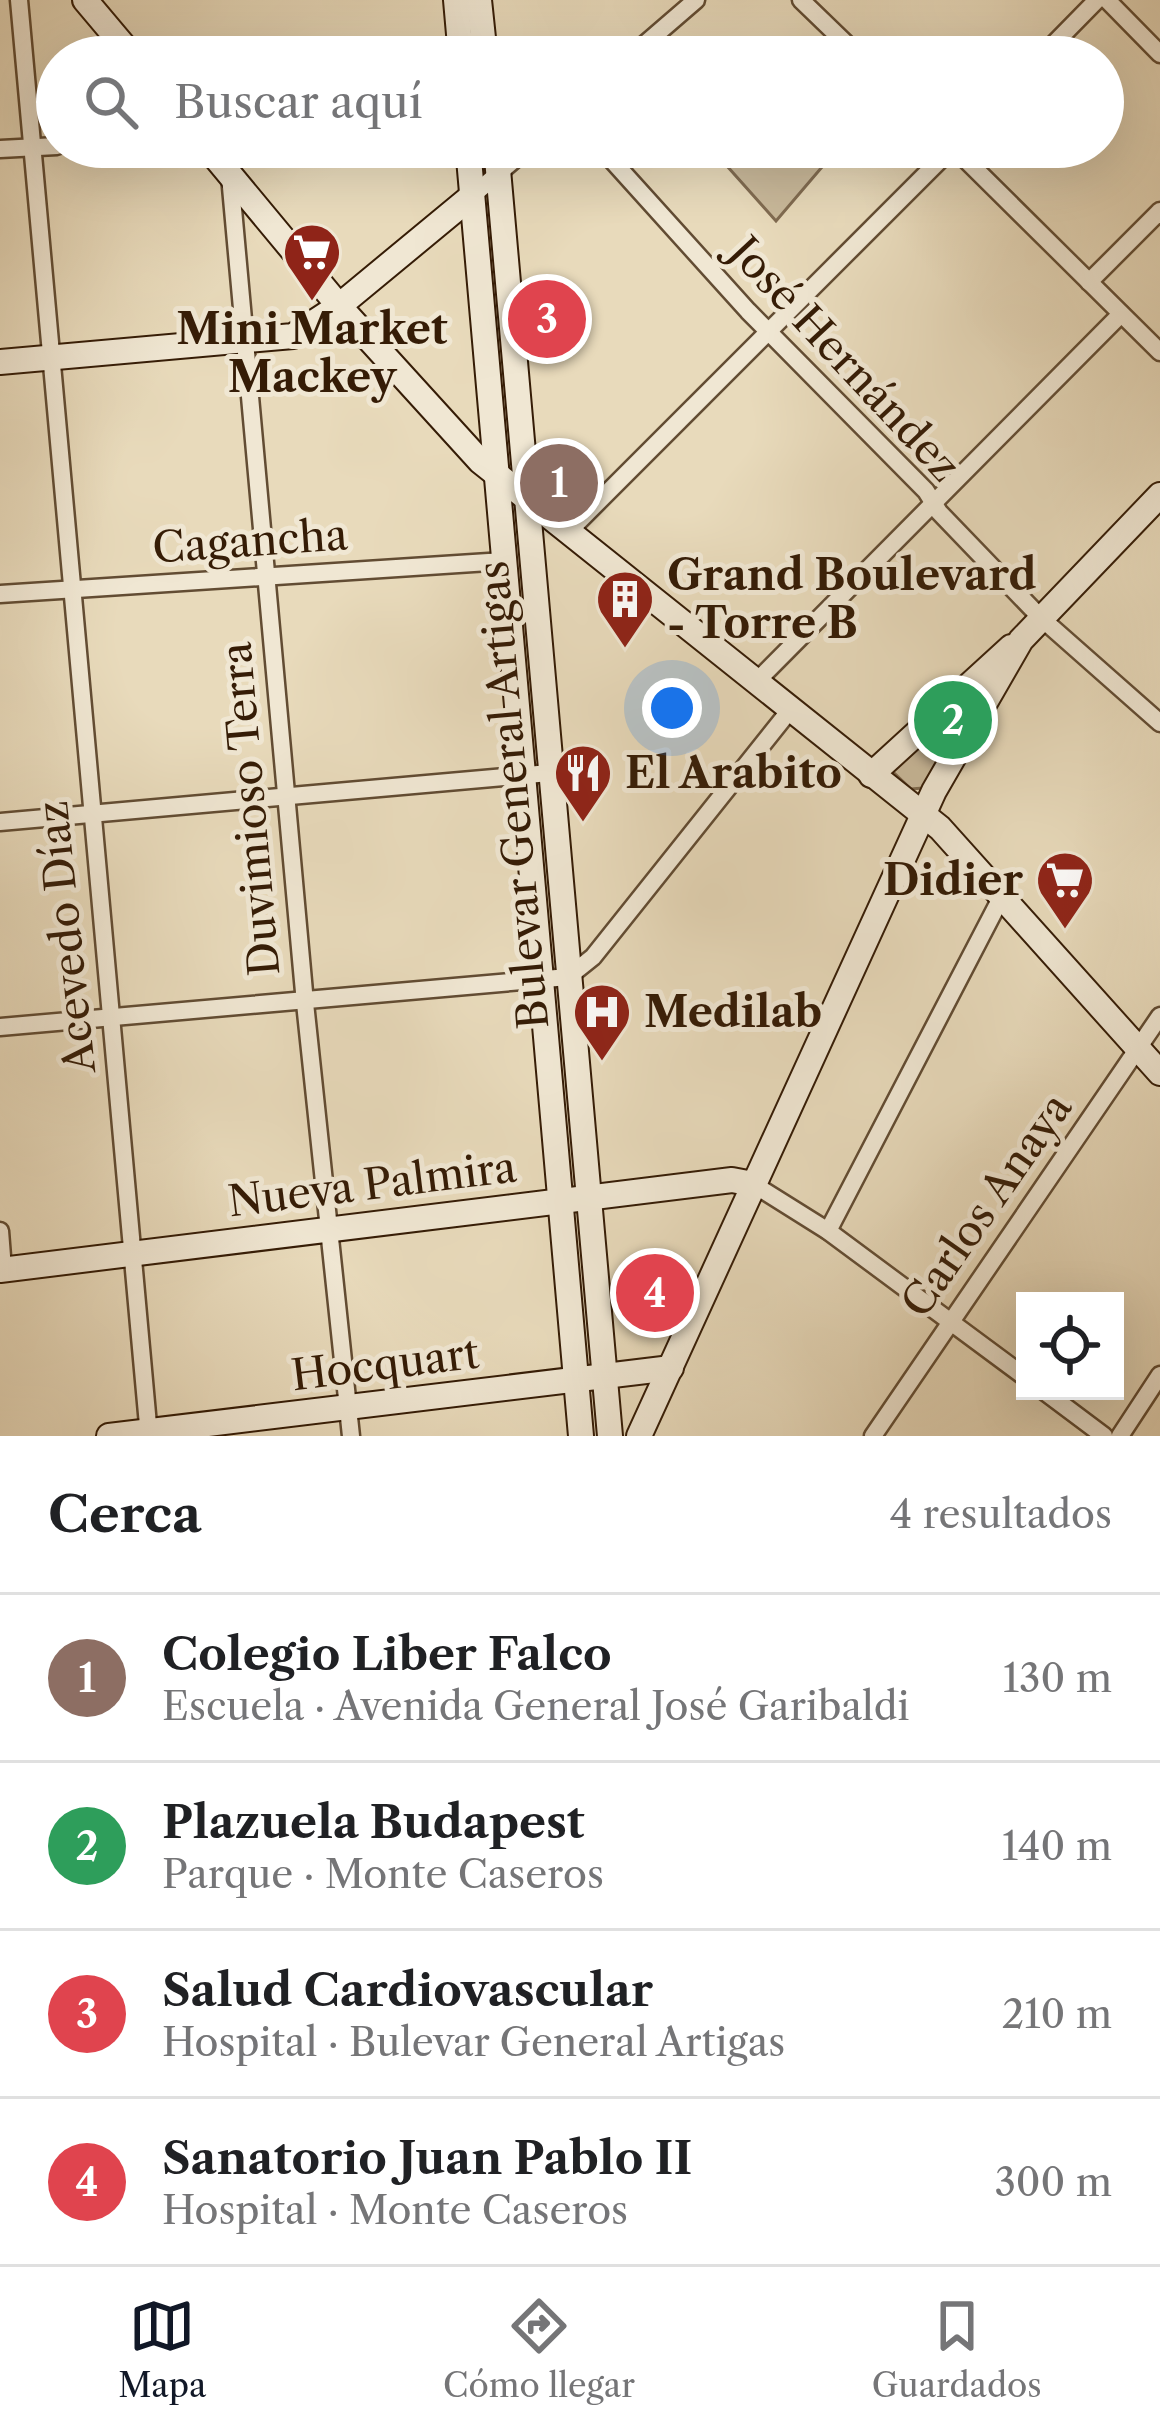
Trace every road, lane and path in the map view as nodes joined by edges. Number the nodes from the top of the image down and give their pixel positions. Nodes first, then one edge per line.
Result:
1 (19, 0) edge
2 (85, 0) edge
3 (456, 0) edge
4 (479, 0) edge
5 (696, 0) edge
6 (801, 0) edge
7 (1096, 0) edge
8 (1107, 0) edge
9 (115, 36) edge
10 (459, 36) edge
11 (483, 36) edge
12 (654, 36) edge
13 (838, 36) edge
14 (1061, 36) edge
15 (1160, 54) edge
16 (30, 147) junction
17 (36, 147) edge
18 (0, 149) edge
19 (224, 168) edge
20 (470, 168) edge
21 (498, 168) edge
22 (506, 168) edge
23 (619, 168) edge
24 (932, 168) edge
25 (974, 168) edge
26 (499, 174) junction
27 (230, 176) junction
28 (472, 196) junction
29 (1160, 211) edge
30 (1089, 282) junction
31 (510, 299) junction
32 (339, 307) junction
33 (1121, 314) junction
34 (767, 329) junction
35 (242, 342) junction
36 (1160, 352) edge
37 (514, 354) junction
38 (487, 356) junction
39 (51, 358) junction
40 (0, 362) edge
41 (490, 388) junction
42 (495, 475) junction
43 (1160, 495) edge
44 (526, 500) junction
45 (934, 503) junction
46 (566, 533) junction
47 (504, 561) junction
48 (265, 575) junction
49 (71, 589) junction
50 (0, 594) edge
51 (1040, 617) junction
52 (1021, 640) junction
53 (756, 682) junction
54 (542, 690) junction
55 (790, 710) junction
56 (1160, 723) edge
57 (536, 774) junction
58 (872, 775) junction
59 (285, 797) junction
60 (90, 814) junction
61 (922, 815) junction
62 (0, 822) edge
63 (1001, 898) junction
64 (568, 977) junction
65 (540, 980) junction
66 (304, 1003) junction
67 (1160, 1016) edge
68 (110, 1019) junction
69 (0, 1027) edge
70 (1138, 1048) junction
71 (1160, 1073) edge
72 (753, 1184) junction
73 (589, 1197) junction
74 (560, 1200) junction
75 (327, 1228) junction
76 (0, 1231) edge
77 (828, 1231) junction
78 (134, 1253) junction
79 (2, 1270) edge
80 (949, 1321) junction
81 (671, 1369) junction
82 (1016, 1370) edge
83 (1160, 1375) edge
84 (605, 1376) junction
85 (576, 1379) junction
86 (1056, 1400) edge
87 (348, 1408) junction
88 (149, 1434) edge
89 (109, 1436) edge
90 (351, 1436) edge
91 (581, 1436) edge
92 (610, 1436) edge
93 (639, 1436) edge
94 (873, 1436) edge
95 (1104, 1436) edge
96 (1120, 1436) edge

1 - 16 street, Acevedo Díaz
2 - 9 street
3 - 10 street
4 - 11 street
5 - 12 street
6 - 13 street
7 - 14 street
8 - 15 street
16 - 17 street
16 - 18 street
16 - 39 street, Acevedo Díaz
19 - 27 street
20 - 28 street, Bulevar General Artigas
21 - 26 street, Bulevar General Artigas
22 - 26 street
23 - 34 street, José Hernández
24 - 34 street
25 - 30 street
26 - 28 street
26 - 31 street, Bulevar General Artigas
27 - 32 street
27 - 35 street, Duvimioso Terra
28 - 31 street
28 - 32 street
28 - 38 street, Bulevar General Artigas
29 - 30 street
30 - 33 street
31 - 37 street, Bulevar General Artigas
32 - 35 street
32 - 42 street
33 - 36 street
33 - 45 street
34 - 45 street, José Hernández
34 - 46 street
35 - 39 street
35 - 48 street, Duvimioso Terra
37 - 38 street
37 - 44 street, Bulevar General Artigas
38 - 41 street, Bulevar General Artigas
39 - 40 street
39 - 49 street, Acevedo Díaz
41 - 42 street, Bulevar General Artigas
41 - 44 street
42 - 44 street
42 - 47 street, Bulevar General Artigas
42 - 54 street
43 - 51 street
44 - 46 street
44 - 54 street, Bulevar General Artigas
45 - 51 street, José Hernández
45 - 53 street
46 - 53 street
47 - 48 street, Cagancha
47 - 57 street, Bulevar General Artigas
48 - 49 street, Cagancha
48 - 59 street, Duvimioso Terra
49 - 50 street, Cagancha
49 - 60 street, Acevedo Díaz
51 - 52 street
51 - 56 street, José Hernández
52 - 58 street
52 - 61 street
53 - 55 street
54 - 57 street, Bulevar General Artigas
55 - 58 street
55 - 64 street
57 - 59 street
57 - 64 street, Bulevar General Artigas
57 - 65 street, Bulevar General Artigas
58 - 61 street
59 - 60 street
59 - 66 street, Duvimioso Terra
60 - 62 street
60 - 68 street, Acevedo Díaz
61 - 63 street
61 - 72 street
63 - 70 street
63 - 77 street
64 - 65 street
64 - 73 street, Bulevar General Artigas
65 - 66 street
65 - 74 street, Bulevar General Artigas
66 - 68 street
66 - 75 street, Duvimioso Terra
67 - 70 street, Carlos Anaya
68 - 69 street
68 - 78 street, Acevedo Díaz
70 - 71 street
70 - 80 street, Carlos Anaya
72 - 73 street, Nueva Palmira
72 - 77 street
72 - 81 street
73 - 74 street, Nueva Palmira
73 - 84 street, Bulevar General Artigas
74 - 75 street, Nueva Palmira
74 - 85 street, Bulevar General Artigas
75 - 78 street, Nueva Palmira
75 - 87 street, Duvimioso Terra
76 - 79 street
77 - 80 street
78 - 79 street, Nueva Palmira
78 - 88 street, Acevedo Díaz
80 - 82 street
80 - 94 street, Carlos Anaya
81 - 84 street, Hocquart
81 - 93 street
83 - 96 street
84 - 85 street, Hocquart
84 - 92 street, Bulevar General Artigas
85 - 87 street, Hocquart
85 - 91 street, Bulevar General Artigas
86 - 95 street
87 - 88 street, Hocquart
87 - 90 street, Duvimioso Terra
88 - 89 street, Hocquart

